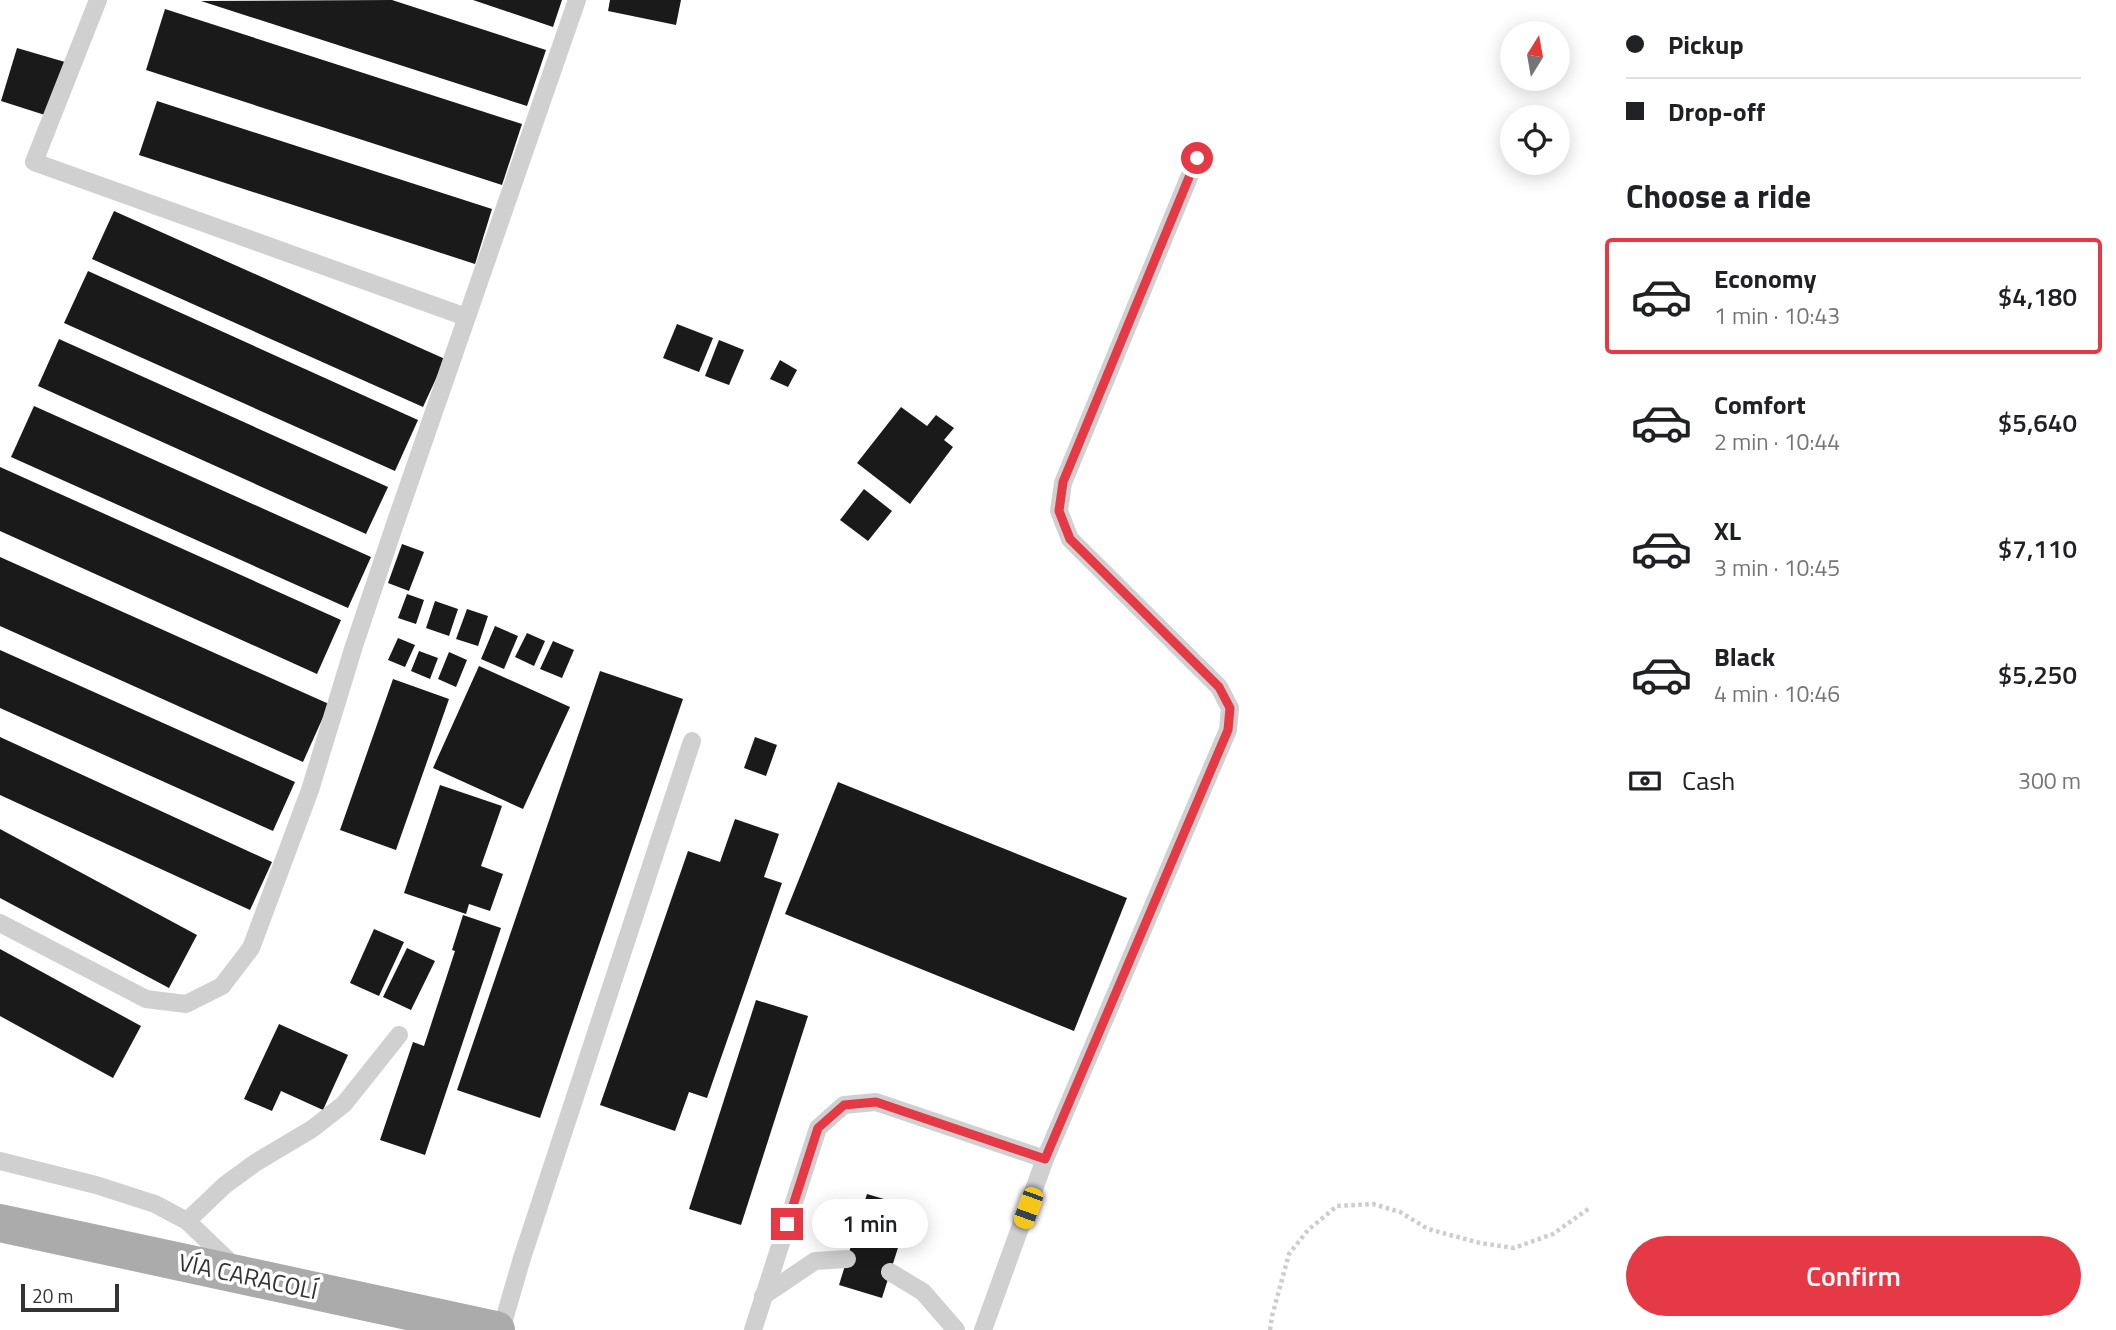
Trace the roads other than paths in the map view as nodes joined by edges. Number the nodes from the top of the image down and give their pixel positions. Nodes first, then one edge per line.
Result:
1 (98, 0) edge
2 (577, 0) edge
3 (1197, 158) dead end
4 (466, 317) junction
5 (692, 741) dead end
6 (0, 923) edge
7 (399, 1035) dead end
8 (1045, 1159) junction
9 (0, 1161) edge
10 (187, 1221) junction
11 (0, 1223) edge
12 (847, 1259) dead end
13 (891, 1272) dead end
14 (244, 1276) junction
15 (764, 1296) junction
16 (440, 1324) edge
17 (498, 1330) edge
18 (752, 1330) edge
19 (956, 1330) edge
20 (983, 1330) edge

1 - 4 lane
2 - 4 lane
3 - 8 lane
4 - 6 lane
5 - 17 lane
7 - 10 lane
8 - 15 lane
8 - 20 lane
9 - 10 lane
10 - 14 lane
11 - 14 main road, VÍA CARACOLÍ
12 - 15 lane
13 - 19 lane
14 - 16 main road, VÍA CARACOLÍ
15 - 18 lane
16 - 17 main road, VÍA CARACOLÍ

